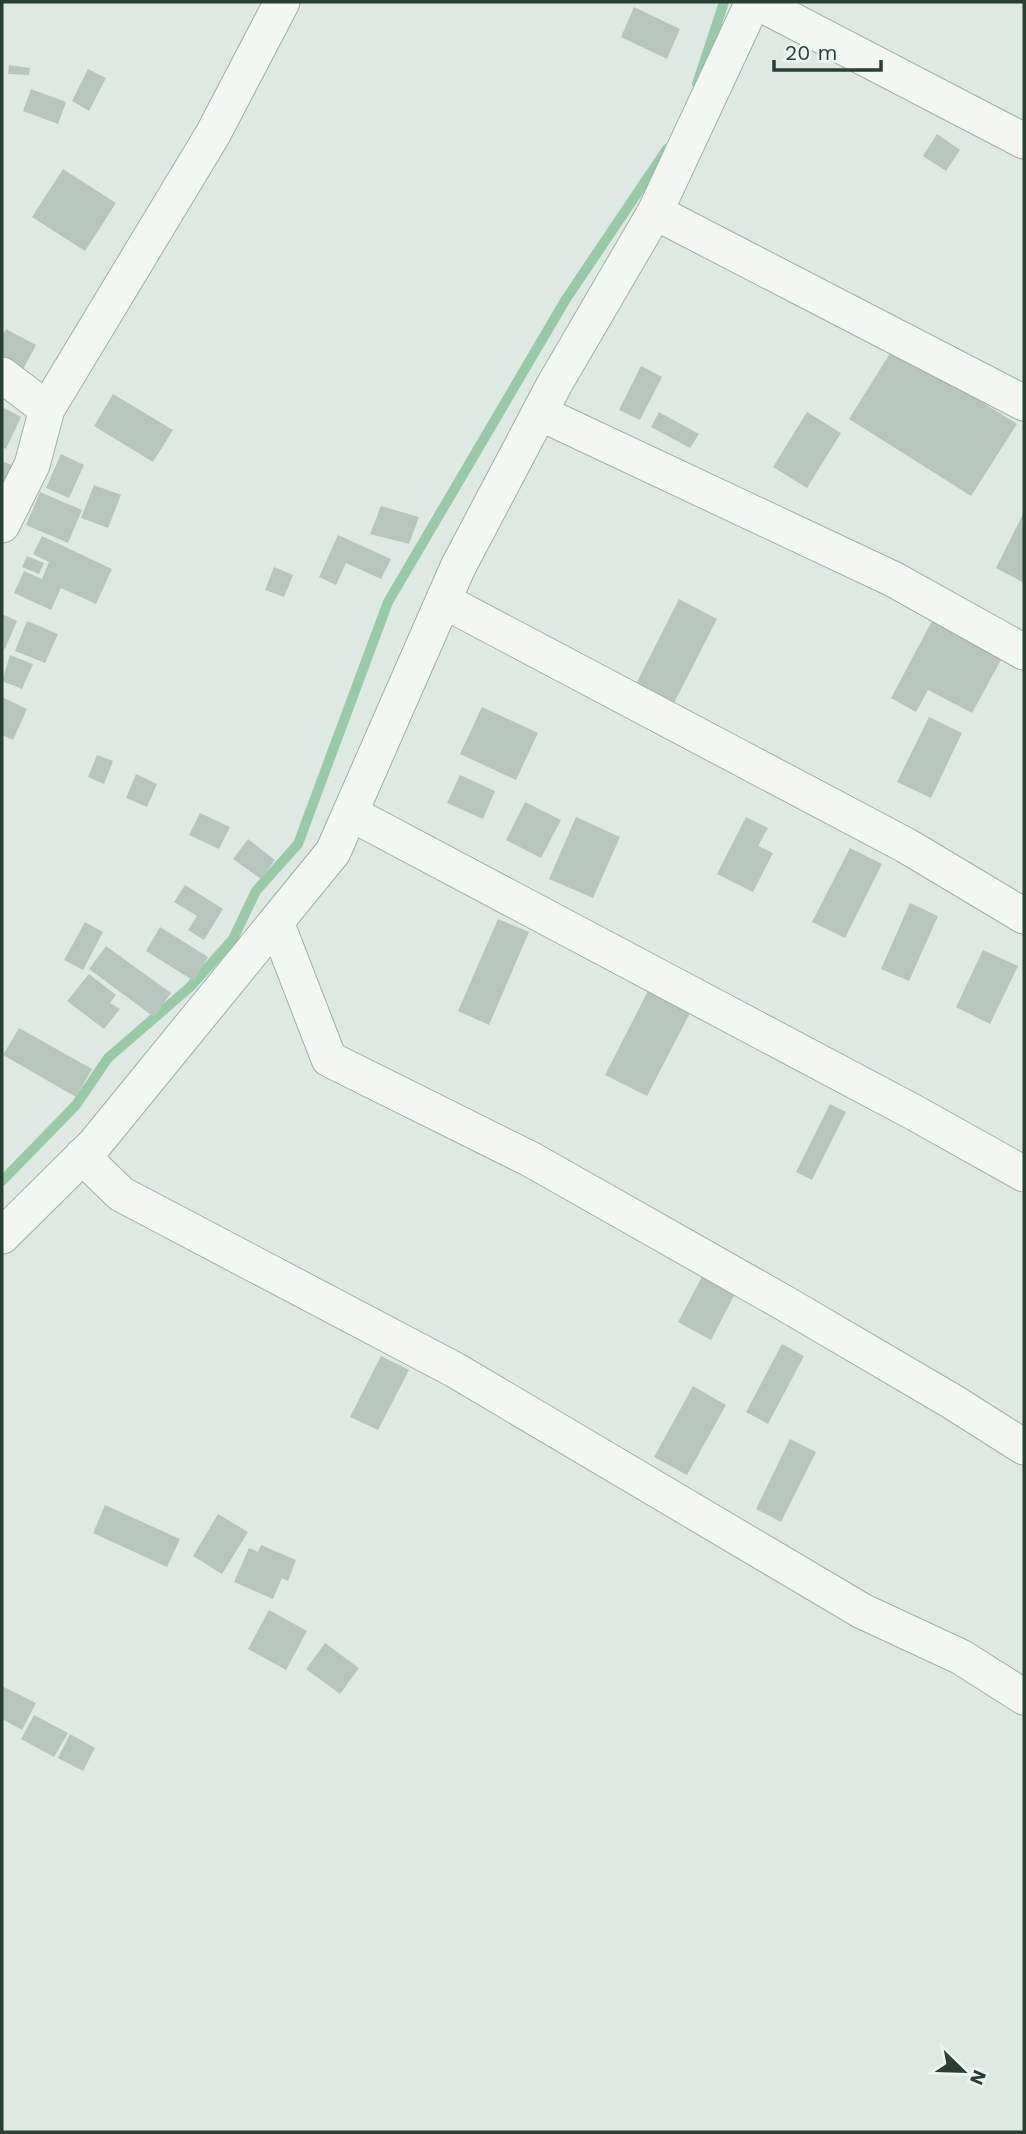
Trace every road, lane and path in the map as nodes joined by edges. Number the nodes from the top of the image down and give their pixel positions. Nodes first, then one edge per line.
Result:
1 (282, 2) edge
2 (755, 2) edge
3 (1024, 141) edge
4 (655, 212) junction
5 (2, 375) edge
6 (1024, 403) edge
7 (47, 409) junction
8 (540, 413) junction
9 (2, 525) edge
10 (444, 601) junction
11 (1024, 652) edge
12 (350, 813) junction
13 (1024, 915) edge
14 (276, 922) junction
15 (82, 1156) junction
16 (1024, 1174) edge
17 (2, 1236) edge
18 (1024, 1447) edge
19 (1024, 1698) edge

1 - 7 street
2 - 3 street
2 - 4 street
4 - 6 street
4 - 8 street
5 - 7 street
7 - 9 street
8 - 10 street
8 - 11 street
10 - 12 street
10 - 13 street
12 - 14 street
12 - 16 street
14 - 15 street
14 - 18 street
15 - 17 street
15 - 19 street

